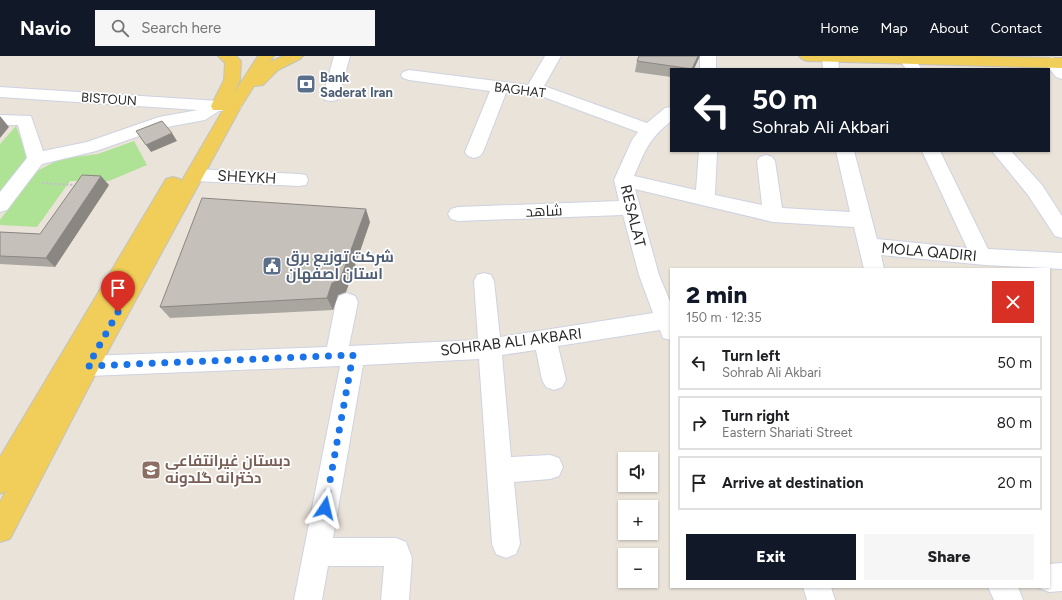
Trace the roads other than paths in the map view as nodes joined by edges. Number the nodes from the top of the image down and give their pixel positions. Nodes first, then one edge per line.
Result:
1 (226, 56) edge
2 (253, 56) edge
3 (266, 56) edge
4 (295, 56) edge
5 (342, 56) edge
6 (553, 56) edge
7 (708, 56) edge
8 (807, 56) edge
9 (830, 56) edge
10 (910, 64) edge
11 (1059, 66) edge
12 (708, 68) edge
13 (831, 68) edge
14 (409, 75) dead end
15 (500, 87) junction
16 (534, 89) junction
17 (0, 92) edge
18 (331, 96) dead end
19 (226, 106) junction
20 (670, 113) edge
21 (0, 120) edge
22 (649, 130) junction
23 (474, 152) dead end
24 (708, 152) edge
25 (845, 152) edge
26 (931, 152) edge
27 (1003, 152) edge
28 (36, 159) junction
29 (766, 161) dead end
30 (195, 175) junction
31 (299, 180) dead end
32 (623, 180) junction
33 (704, 199) junction
34 (0, 205) edge
35 (631, 208) junction
36 (458, 214) dead end
37 (773, 215) junction
38 (861, 220) junction
39 (1062, 231) edge
40 (868, 246) junction
41 (981, 256) junction
42 (954, 261) edge
43 (1062, 261) edge
44 (874, 268) edge
45 (484, 281) dead end
46 (662, 287) edge
47 (347, 302) dead end
48 (669, 326) edge
49 (545, 339) junction
50 (489, 348) junction
51 (344, 356) junction
52 (77, 366) junction
53 (554, 380) dead end
54 (550, 467) dead end
55 (500, 470) junction
56 (0, 481) edge
57 (0, 529) edge
58 (506, 544) dead end
59 (317, 552) junction
60 (1062, 577) edge
61 (1050, 578) edge
62 (817, 588) edge
63 (1003, 588) edge
64 (308, 600) edge
65 (395, 600) edge
66 (821, 600) edge
67 (1009, 600) edge

1 - 19 main road
2 - 19 main road
3 - 19 main road
4 - 19 main road
5 - 18 street
6 - 16 street
7 - 12 street
8 - 9 main road
9 - 10 main road
9 - 13 street
10 - 11 main road
14 - 15 street, BAGHAT
15 - 16 street, BAGHAT
15 - 23 street
16 - 22 street, BAGHAT
17 - 19 street, BISTOUN
19 - 28 street
19 - 30 main road
19 - 52 main road
20 - 22 street, RESALAT
21 - 28 street
22 - 32 street, RESALAT
24 - 33 street
25 - 38 street
26 - 41 street
27 - 39 street
28 - 34 street
29 - 37 street
30 - 31 street, SHEYKH
30 - 52 main road
32 - 33 street
32 - 35 street, RESALAT
33 - 37 street
35 - 36 street, شاهد
35 - 46 street, RESALAT
37 - 38 street
38 - 40 street
40 - 42 street, MOLA QADIRI
40 - 44 street
41 - 42 street, MOLA QADIRI
41 - 43 street, MOLA QADIRI
45 - 50 street
46 - 48 street, RESALAT
47 - 51 street
48 - 49 street, SOHRAB ALI AKBARI
49 - 50 street, SOHRAB ALI AKBARI
49 - 53 street
50 - 51 street, SOHRAB ALI AKBARI
50 - 55 street
51 - 52 street, SOHRAB ALI AKBARI
51 - 59 street
52 - 56 main road
52 - 57 main road
54 - 55 street
55 - 58 street
59 - 64 street
59 - 65 street
60 - 61 street
62 - 66 street
63 - 67 street

